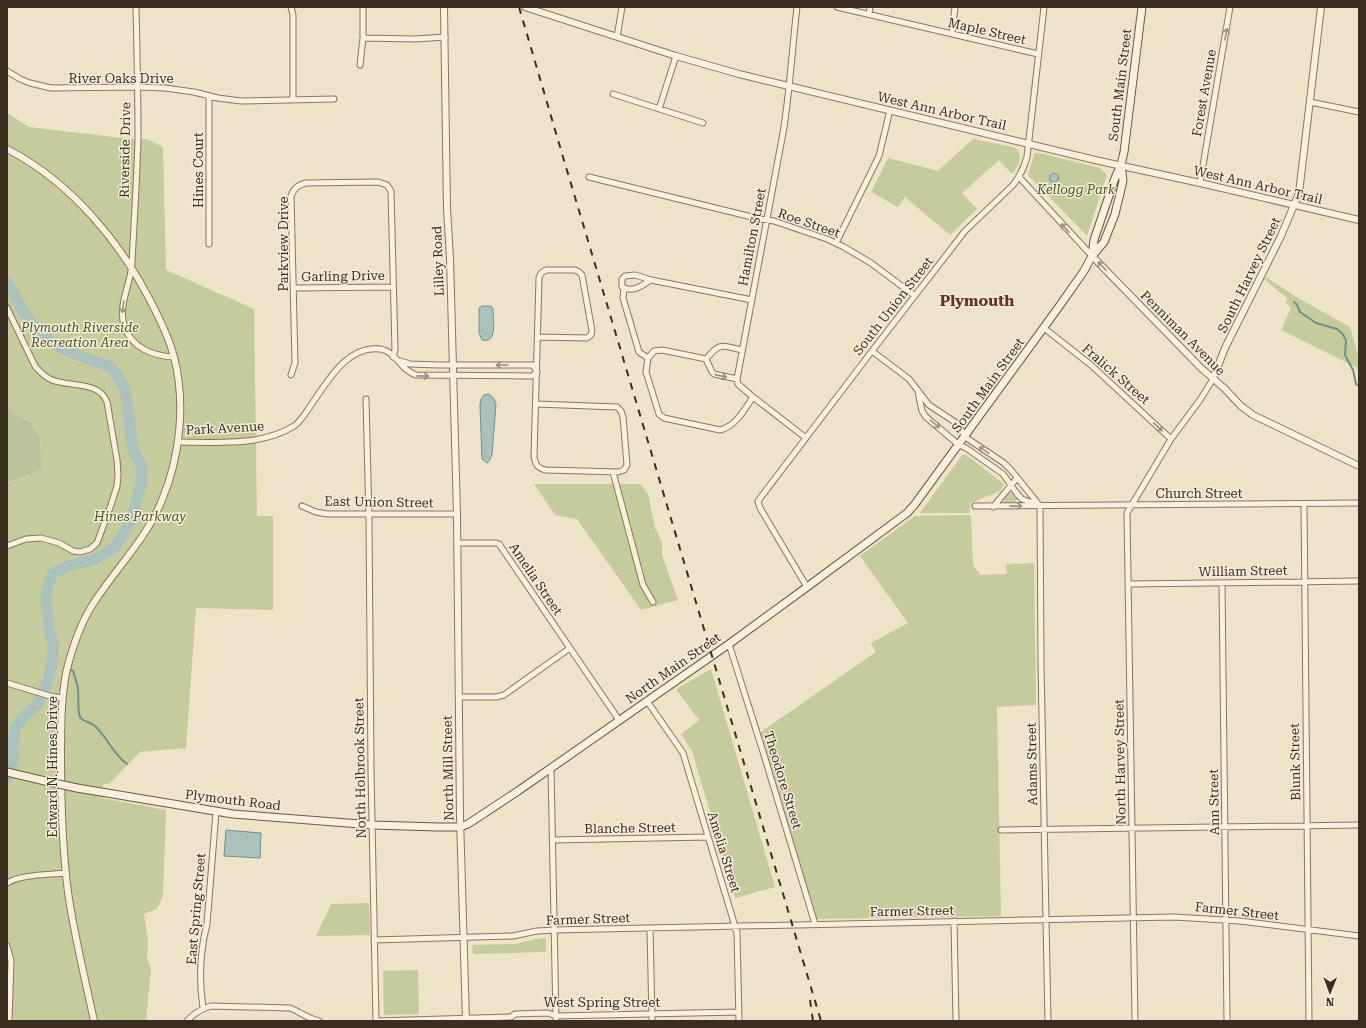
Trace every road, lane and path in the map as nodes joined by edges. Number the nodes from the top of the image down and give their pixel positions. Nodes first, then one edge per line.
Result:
1 (136, 7) edge
2 (291, 7) edge
3 (363, 7) edge
4 (444, 7) edge
5 (525, 7) edge
6 (622, 7) edge
7 (797, 7) edge
8 (837, 7) edge
9 (870, 7) edge
10 (955, 7) edge
11 (1044, 7) edge
12 (1142, 7) edge
13 (1230, 7) edge
14 (1321, 7) edge
15 (869, 14) junction
16 (952, 34) junction
17 (445, 37) junction
18 (617, 37) junction
19 (363, 38) junction
20 (1038, 54) junction
21 (676, 56) junction
22 (360, 64) dead end
23 (7, 71) edge
24 (789, 86) junction
25 (137, 87) junction
26 (612, 94) dead end
27 (209, 96) junction
28 (334, 99) dead end
29 (294, 100) junction
30 (1310, 102) junction
31 (659, 109) junction
32 (890, 110) junction
33 (1359, 112) edge
34 (703, 123) dead end
35 (1028, 143) junction
36 (7, 149) edge
37 (1121, 165) junction
38 (589, 177) dead end
39 (1019, 177) junction
40 (1200, 183) junction
41 (1294, 206) junction
42 (767, 220) junction
43 (1359, 220) edge
44 (836, 243) junction
45 (208, 244) dead end
46 (1092, 256) junction
47 (132, 269) junction
48 (651, 280) junction
49 (393, 287) junction
50 (294, 288) junction
51 (624, 288) junction
52 (915, 296) junction
53 (752, 300) junction
54 (7, 308) edge
55 (1044, 328) junction
56 (538, 337) junction
57 (742, 350) junction
58 (872, 351) junction
59 (174, 357) junction
60 (393, 357) junction
61 (648, 358) junction
62 (706, 359) junction
63 (399, 361) junction
64 (452, 365) junction
65 (537, 372) junction
66 (291, 375) dead end
67 (452, 375) junction
68 (1213, 379) junction
69 (737, 380) junction
70 (918, 391) junction
71 (753, 397) junction
72 (366, 399) dead end
73 (536, 404) junction
74 (965, 437) junction
75 (806, 438) junction
76 (1171, 439) junction
77 (178, 442) junction
78 (959, 445) junction
79 (1359, 466) edge
80 (613, 472) junction
81 (1017, 478) junction
82 (1010, 485) junction
83 (1359, 503) edge
84 (1304, 504) junction
85 (1132, 505) junction
86 (302, 506) dead end
87 (975, 506) dead end
88 (993, 506) junction
89 (1040, 506) junction
90 (457, 514) junction
91 (369, 515) junction
92 (895, 521) joint
93 (458, 543) junction
94 (7, 546) edge
95 (1359, 581) edge
96 (1304, 582) junction
97 (1222, 583) junction
98 (1128, 584) junction
99 (807, 587) junction
100 (653, 602) dead end
101 (729, 644) junction
102 (570, 648) junction
103 (7, 683) edge
104 (62, 698) junction
105 (458, 698) junction
106 (647, 701) junction
107 (619, 720) junction
108 (551, 768) junction
109 (7, 772) edge
110 (216, 812) junction
111 (372, 824) junction
112 (1307, 825) junction
113 (1359, 825) edge
114 (1225, 826) junction
115 (460, 827) junction
116 (1132, 828) junction
117 (1001, 830) dead end
118 (1045, 830) junction
119 (708, 837) junction
120 (552, 840) junction
121 (66, 873) junction
122 (7, 883) edge
123 (1133, 918) junction
124 (1046, 920) junction
125 (1226, 920) junction
126 (954, 921) junction
127 (815, 924) junction
128 (735, 926) junction
129 (650, 928) junction
130 (1308, 929) junction
131 (554, 930) junction
132 (1359, 936) edge
133 (464, 938) junction
134 (374, 940) junction
135 (7, 946) edge
136 (203, 1008) junction
137 (739, 1012) junction
138 (652, 1014) junction
139 (466, 1019) edge
140 (556, 1019) edge
141 (9, 1021) edge
142 (94, 1021) edge
143 (187, 1021) edge
144 (319, 1021) edge
145 (376, 1021) edge
146 (652, 1021) edge
147 (739, 1021) edge
148 (956, 1021) edge
149 (1048, 1021) edge
150 (1135, 1021) edge
151 (1227, 1021) edge
152 (1308, 1021) edge

1 - 25 street, Riverside Drive
2 - 29 street
3 - 19 street
4 - 17 street, Lilley Road
5 - 18 street, West Ann Arbor Trail
6 - 18 street
7 - 24 street, Hamilton Street
8 - 15 street, Maple Street
9 - 15 street
10 - 16 street
11 - 20 street, South Union Street
12 - 37 main road, South Main Street
40 -> 13 street, Forest Avenue
14 - 30 street, South Harvey Street
15 - 16 street, Maple Street
16 - 20 street, Maple Street
17 - 19 street
17 - 64 street, Lilley Road
18 - 21 street, West Ann Arbor Trail
19 - 22 street
20 - 35 street, South Union Street
21 - 24 street, West Ann Arbor Trail
21 - 31 street
23 - 25 street, River Oaks Drive
24 - 32 street, West Ann Arbor Trail
24 - 42 street, Hamilton Street
25 - 27 street, River Oaks Drive
25 - 47 street, Riverside Drive
26 - 31 street
27 - 29 street, River Oaks Drive
27 - 45 street, Hines Court
28 - 29 street, River Oaks Drive
30 - 33 street
30 - 41 street, South Harvey Street
31 - 34 street
32 - 35 street, West Ann Arbor Trail
32 - 44 street
35 - 37 street, West Ann Arbor Trail
35 - 39 street, South Union Street
36 - 47 street, Edward N. Hines Drive
37 - 40 street, West Ann Arbor Trail
37 - 46 main road, South Main Street
37 - 46 main road, South Main Street
38 - 42 street, Roe Street
46 -> 39 street, Penniman Avenue
39 - 52 street, South Union Street
40 - 41 street, West Ann Arbor Trail
41 - 43 street, West Ann Arbor Trail
41 - 68 street, South Harvey Street
42 - 44 street, Roe Street
42 - 53 street, Hamilton Street
44 - 52 street, Roe Street
46 - 55 main road, South Main Street
68 -> 46 street, Penniman Avenue
47 - 59 street, Edward N. Hines Drive
47 -> 59 street, Riverside Drive
48 - 51 street
48 - 51 street
48 - 53 street
49 - 50 street, Garling Drive
49 - 50 street, Parkview Drive
49 - 60 street, Parkview Drive
50 - 66 street, Parkview Drive
51 - 61 street
52 - 58 street, South Union Street
53 - 57 street, Hamilton Street
54 - 94 street
55 - 74 main road, South Main Street
55 -> 76 street, Fralick Street
56 - 56 street
56 - 65 street
57 - 62 street
57 - 69 street, Hamilton Street
58 - 70 street, Church Street
58 - 75 street, South Union Street
59 - 77 street, Edward N. Hines Drive
60 - 63 street, Park Avenue
60 - 77 street, Park Avenue
61 - 62 street
61 - 71 street
62 -> 69 street
63 - 64 street
63 -> 67 street, Park Avenue
65 -> 64 street
64 - 67 street, Lilley Road
65 - 67 street, Park Avenue
65 - 73 street
67 - 90 street, Lilley Road
68 - 76 street, South Harvey Street
68 - 79 street, Penniman Avenue
69 - 71 street
70 - 74 street, Church Street
70 -> 78 street, Church Street
71 - 75 street
72 - 91 street, North Holbrook Street
73 - 80 street
73 - 80 street
74 - 78 main road, South Main Street
81 -> 74 street, Church Street
75 - 99 street, South Union Street
76 - 85 street, South Harvey Street
77 - 104 street, Edward N. Hines Drive
78 - 82 street, Church Street
78 - 92 main road, South Main Street
80 - 100 street
81 - 82 street
81 - 89 street, Church Street
82 - 88 street
82 - 89 street, Church Street
83 - 84 street, Church Street
84 - 85 street, Church Street
84 - 96 street, Blunk Street
85 - 89 street, Church Street
85 - 98 street, North Harvey Street
86 - 91 street, East Union Street
87 - 88 street, Church Street
88 -> 89 street, Church Street
89 - 118 street, Adams Street
90 - 91 street, East Union Street
90 - 93 street, North Mill Street
91 - 111 street, North Holbrook Street
92 - 99 main road, North Main Street
93 - 102 street, Amelia Street
93 - 105 street, North Mill Street
95 - 96 street, William Street
96 - 97 street, William Street
96 - 112 street, Blunk Street
97 - 98 street, William Street
97 - 114 street, Ann Street
98 - 116 street, North Harvey Street
99 - 101 main road, North Main Street
101 - 106 main road, North Main Street
101 - 127 street, Theodore Street
102 - 105 street
102 - 107 street, Amelia Street
103 - 104 street
104 - 121 street, Edward N. Hines Drive
105 - 115 street, North Mill Street
106 - 107 main road, North Main Street
106 - 119 street, Amelia Street
107 - 108 main road, North Main Street
108 - 115 main road, North Main Street
108 - 120 street
109 - 110 main road, Plymouth Road, bridge
110 - 111 main road, Plymouth Road
110 - 136 street, East Spring Street
111 - 115 main road, Plymouth Road
111 - 134 street, North Holbrook Street
112 - 113 street
112 - 114 street
112 - 130 street, Blunk Street
114 - 116 street
114 - 125 street, Ann Street
115 - 133 street, North Mill Street
116 - 118 street
116 - 123 street, North Harvey Street
117 - 118 street
118 - 124 street, Adams Street
119 - 120 street, Blanche Street
119 - 128 street, Amelia Street
120 - 131 street
121 - 122 street
121 - 142 street, Edward N. Hines Drive
123 - 124 street, Farmer Street
123 - 125 street, Farmer Street
123 - 150 street, North Harvey Street
124 - 126 street, Farmer Street
124 - 149 street, Adams Street
125 - 130 street, Farmer Street
125 - 151 street, Ann Street
126 - 127 street, Farmer Street
126 - 148 street
127 - 128 street, Farmer Street
128 - 129 street, Farmer Street
128 - 137 street, Amelia Street
129 - 131 street, Farmer Street
129 - 138 street
130 - 132 street, Farmer Street
130 - 152 street, Blunk Street
131 - 133 street, Farmer Street
131 - 140 street
133 - 134 street, Farmer Street
133 - 139 street, North Mill Street
134 - 145 street, North Holbrook Street
135 - 141 street
136 - 143 street
136 - 144 street
137 - 138 street, West Spring Street
137 - 147 street, Amelia Street
138 - 140 street, West Spring Street
138 - 146 street
139 - 140 street, West Spring Street
139 - 145 street

